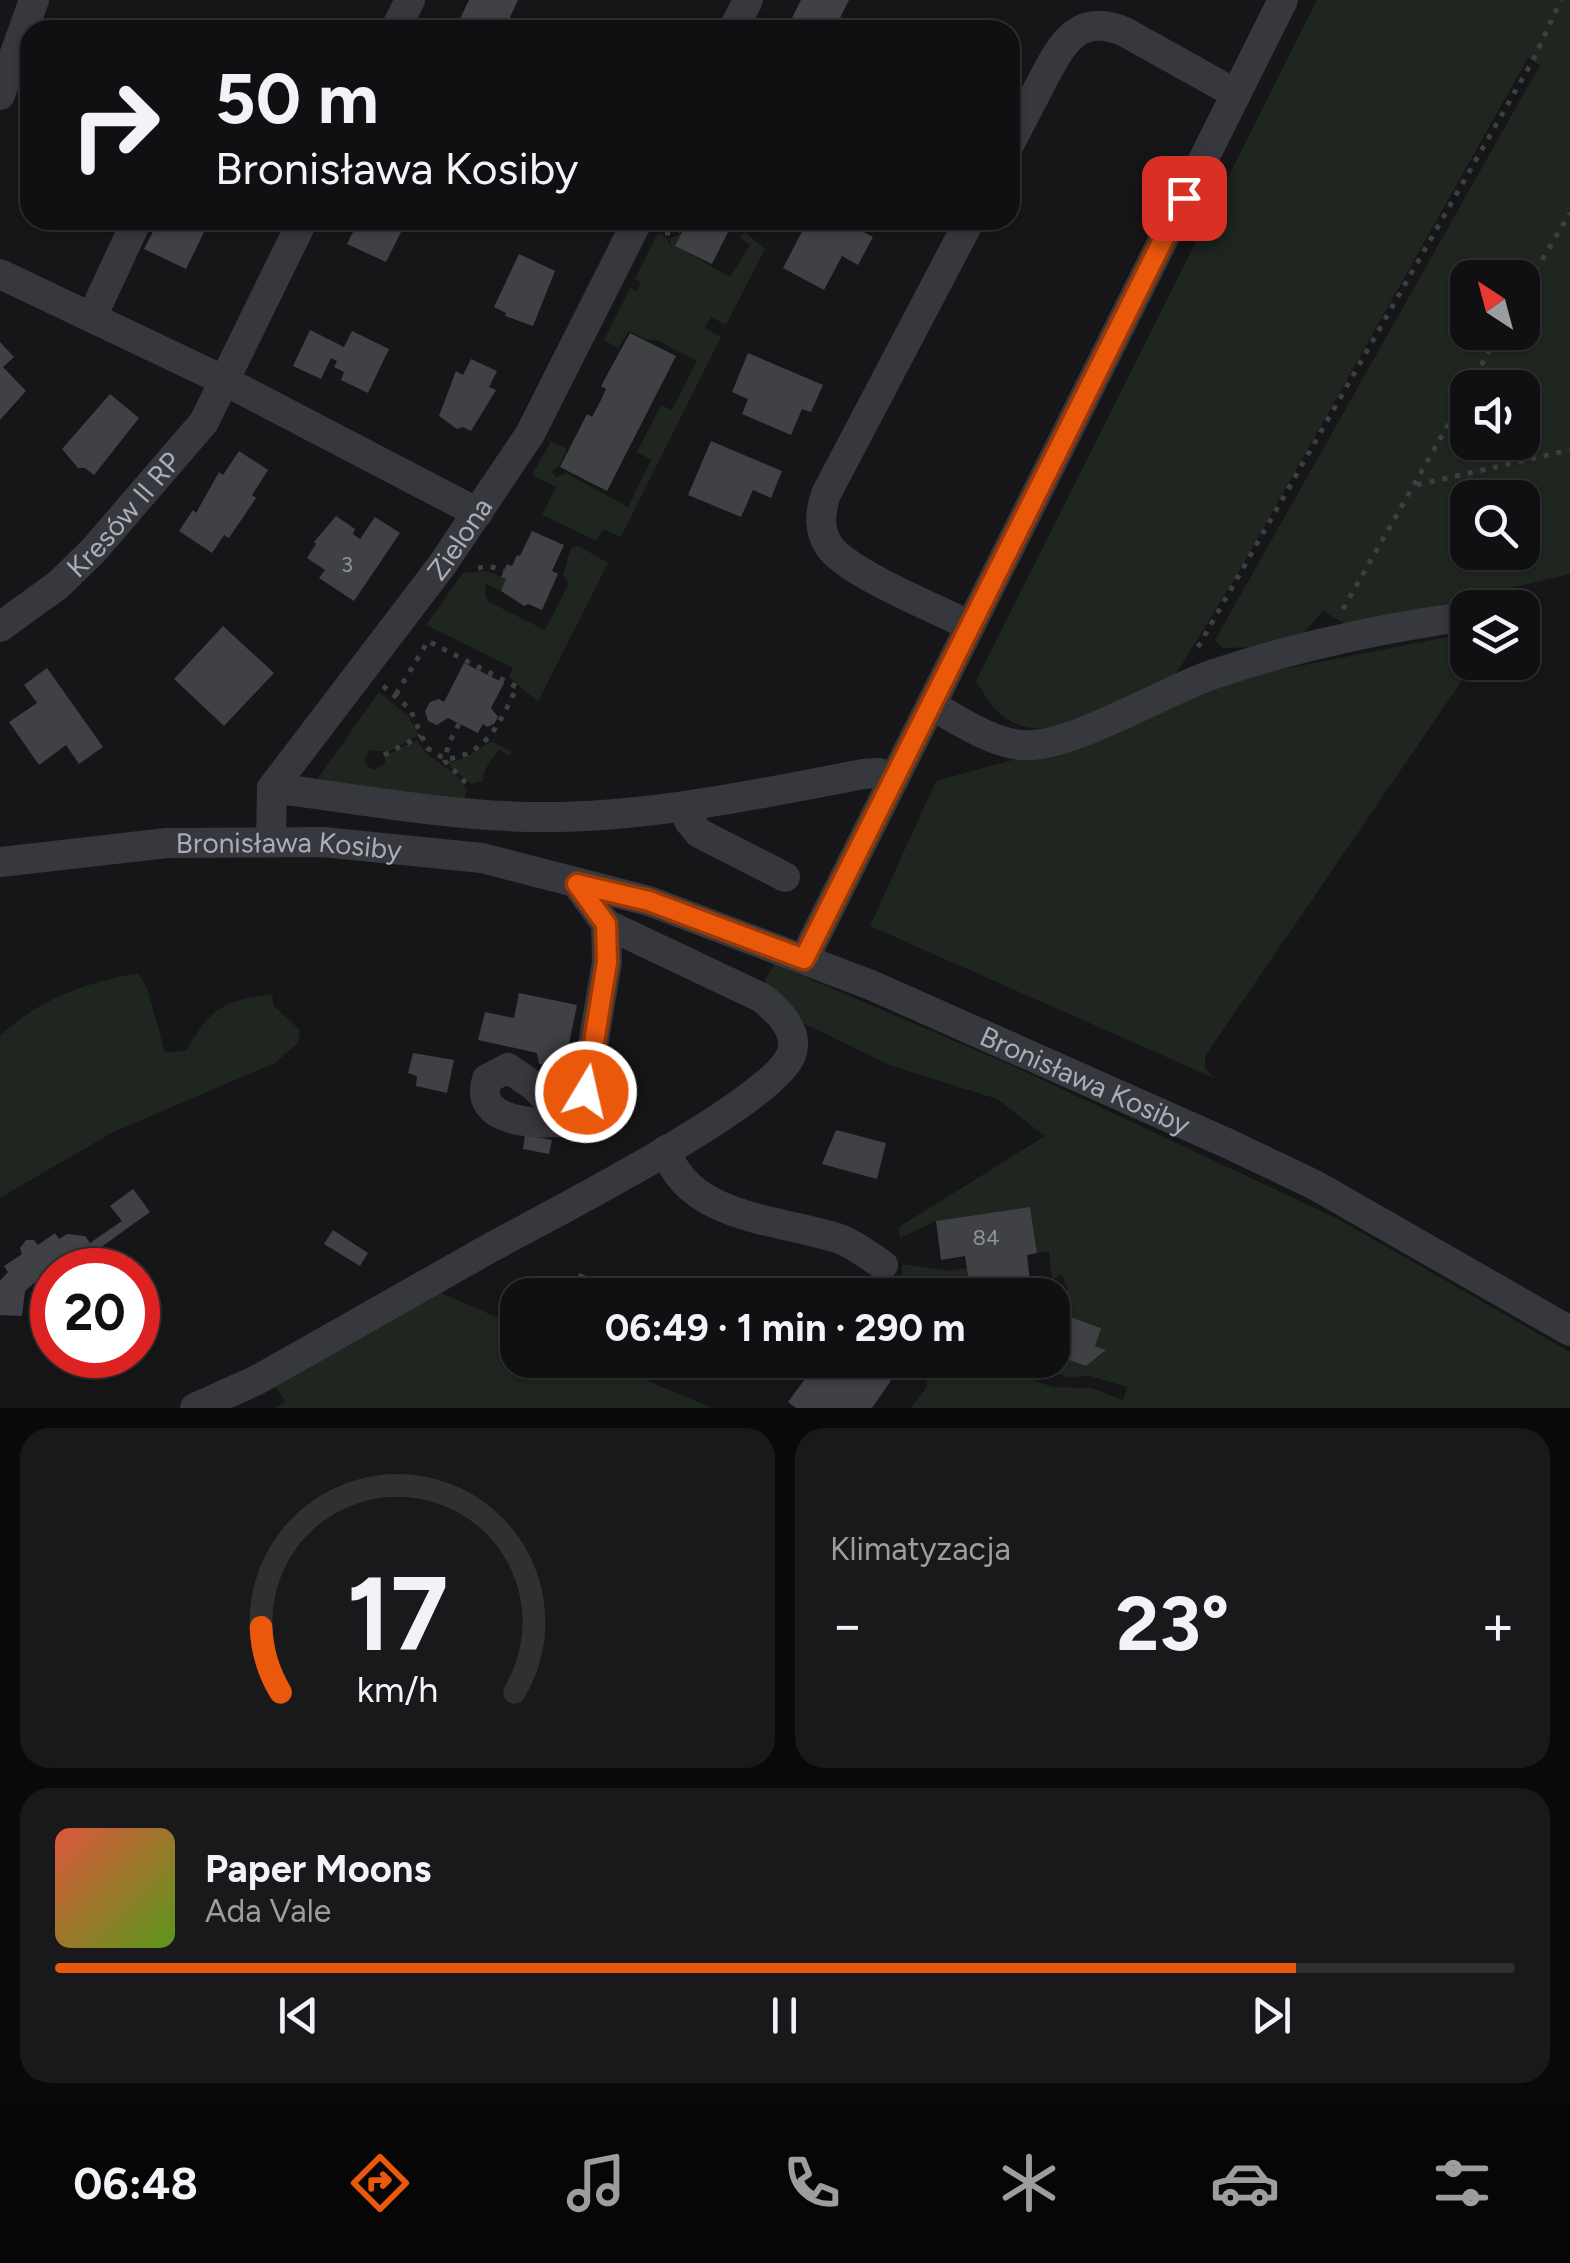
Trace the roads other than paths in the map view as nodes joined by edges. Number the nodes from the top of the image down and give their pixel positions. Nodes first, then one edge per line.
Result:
1 (1284, 0) edge
2 (20, 39) edge
3 (1236, 94) junction
4 (0, 95) edge
5 (1020, 124) edge
6 (132, 230) edge
7 (298, 230) edge
8 (646, 230) edge
9 (965, 230) edge
10 (0, 274) edge
11 (92, 318) junction
12 (225, 381) junction
13 (478, 512) junction
14 (1450, 618) edge
15 (970, 626) junction
16 (0, 627) edge
17 (931, 705) junction
18 (894, 778) junction
19 (272, 788) junction
20 (685, 807) junction
21 (271, 840) junction
22 (0, 862) edge
23 (785, 877) dead end
24 (577, 884) junction
25 (606, 924) junction
26 (804, 959) junction
27 (568, 1121) dead end
28 (666, 1150) junction
29 (884, 1265) dead end
30 (1570, 1331) edge
31 (194, 1408) edge

1 - 3 street
2 - 4 street
3 - 5 street
3 - 15 street
6 - 11 street
7 - 12 street, Kresów II RP
8 - 13 street, Zielona
9 - 15 street
10 - 11 street
11 - 12 street
12 - 13 street
12 - 16 street, Kresów II RP
13 - 19 street, Zielona
14 - 17 street
15 - 17 street
17 - 18 street
18 - 20 street
18 - 26 street
19 - 20 street
19 - 21 street
20 - 23 street
21 - 22 street, Bronisława Kosiby
21 - 24 street, Bronisława Kosiby
24 - 25 street
24 - 26 street, Bronisława Kosiby
25 - 27 street
25 - 28 street
26 - 30 street, Bronisława Kosiby
28 - 29 street
28 - 31 street

